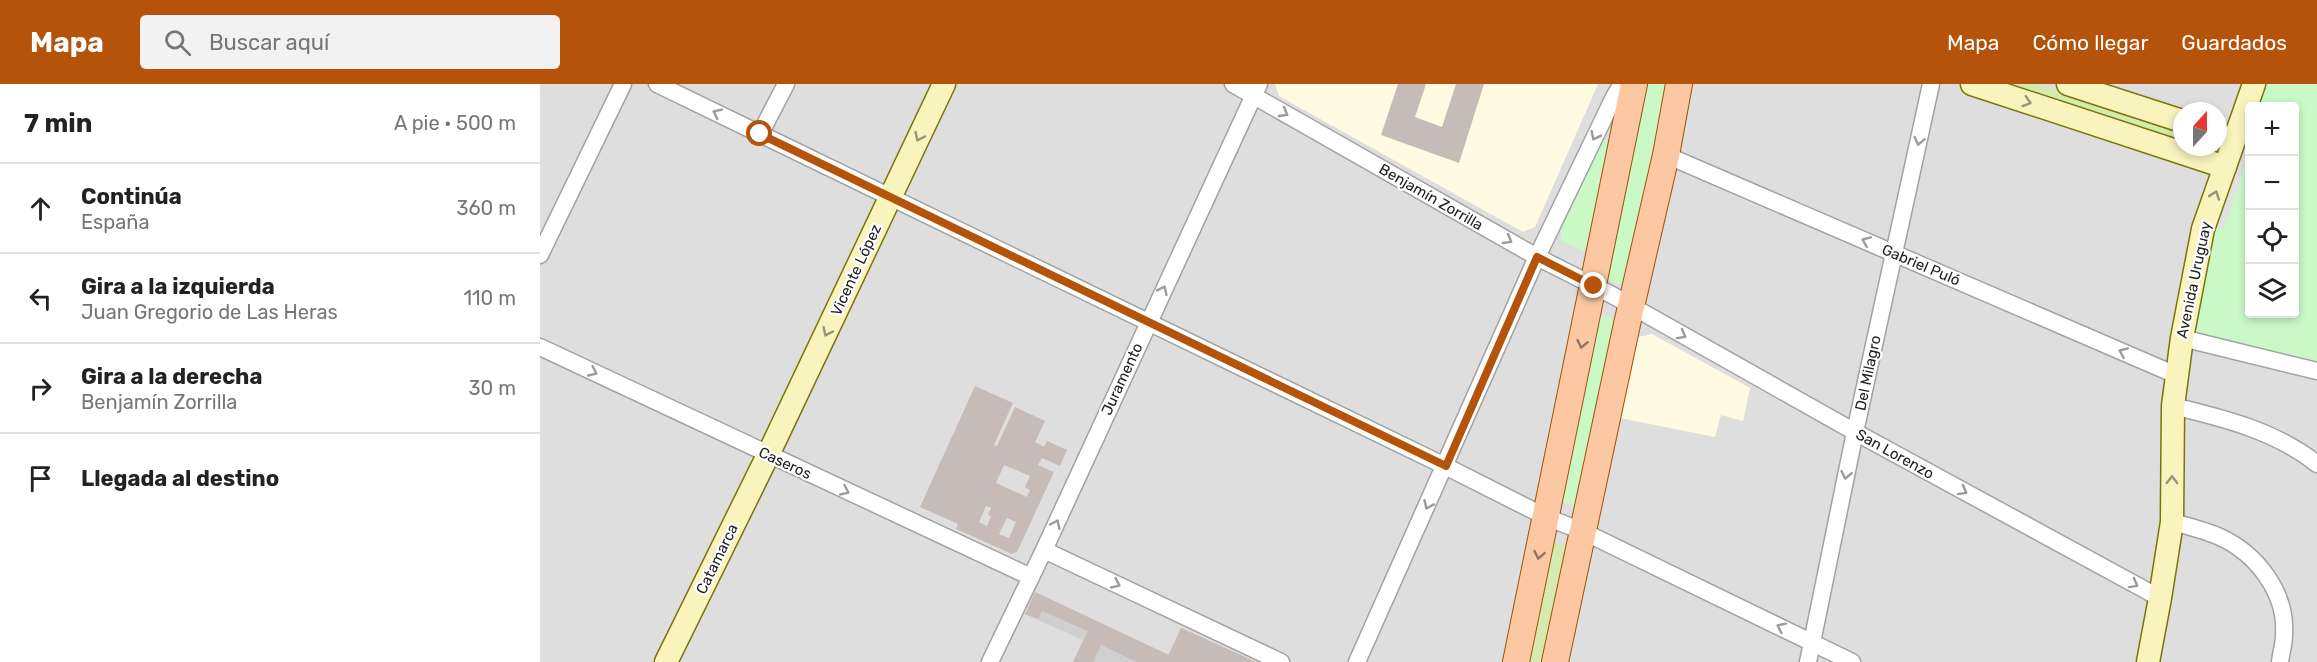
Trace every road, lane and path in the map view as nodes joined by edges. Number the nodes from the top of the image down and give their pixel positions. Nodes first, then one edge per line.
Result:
1 (623, 84) edge
2 (657, 84) edge
3 (786, 84) edge
4 (944, 84) edge
5 (1233, 84) edge
6 (1623, 84) edge
7 (1634, 84) edge
8 (1679, 84) edge
9 (1931, 84) edge
10 (1972, 84) edge
11 (2068, 84) edge
12 (2254, 84) edge
13 (1256, 90) edge
14 (2173, 118) edge
15 (760, 134) junction
16 (2227, 134) edge
17 (1666, 155) junction
18 (2225, 156) edge
19 (2225, 167) junction
20 (891, 197) junction
21 (1894, 253) junction
22 (540, 255) edge
23 (1537, 257) junction
24 (1594, 286) junction
25 (1631, 306) junction
26 (1148, 321) junction
27 (2182, 338) junction
28 (540, 347) edge
29 (2317, 371) edge
30 (2176, 375) junction
31 (2174, 406) junction
32 (1855, 432) junction
33 (768, 455) junction
34 (2317, 464) edge
35 (1446, 466) junction
36 (1546, 517) junction
37 (2172, 522) junction
38 (1582, 531) junction
39 (1044, 550) junction
40 (1031, 577) junction
41 (2160, 598) junction
42 (1813, 643) junction
43 (666, 662) edge
44 (990, 662) edge
45 (1281, 662) edge
46 (1357, 662) edge
47 (1516, 662) edge
48 (1555, 662) edge
49 (1808, 662) edge
50 (1852, 662) edge
51 (2148, 662) edge
52 (2280, 662) edge

1 - 22 street
15 -> 2 street
3 - 15 street
4 -> 20 street, Vicente López
5 - 13 street, Benjamín Zorrilla
6 -> 23 street
7 - 24 main road
8 - 17 main road
9 -> 21 street, Del Milagro
10 -> 19 street
11 - 14 street
12 - 16 street, Avenida Uruguay
13 -> 23 street, Benjamín Zorrilla
26 -> 13 street, Juramento
15 - 20 street
21 -> 17 street, Gabriel Puló
17 - 25 main road
18 - 19 street, Avenida Uruguay
27 -> 19 street, Avenida Uruguay
20 - 26 street
20 -> 33 street, Vicente López
30 -> 21 street, Gabriel Puló
21 - 32 street, Del Milagro
23 - 24 street, Benjamín Zorrilla
23 - 35 street
24 - 25 street, Benjamín Zorrilla
24 -> 36 main road
25 -> 32 street, San Lorenzo
25 - 38 main road
26 - 35 street
39 -> 26 street, Juramento
27 - 29 street
27 - 30 street, Avenida Uruguay
28 -> 33 street, Caseros
30 - 31 street, Avenida Uruguay
31 - 34 street
37 -> 31 street, Avenida Uruguay
32 -> 41 street, San Lorenzo
32 -> 42 street, Del Milagro
33 -> 40 street, Caseros
33 - 43 street, Catamarca
35 - 36 street
35 -> 46 street
36 - 38 street
36 -> 47 main road
37 - 41 street, Avenida Uruguay
37 - 52 street
42 -> 38 street
38 - 48 main road
39 - 40 street, Juramento
39 -> 45 street
40 - 44 street, Juramento
41 - 51 street, Avenida Uruguay
42 - 49 street, Del Milagro
42 - 50 street

